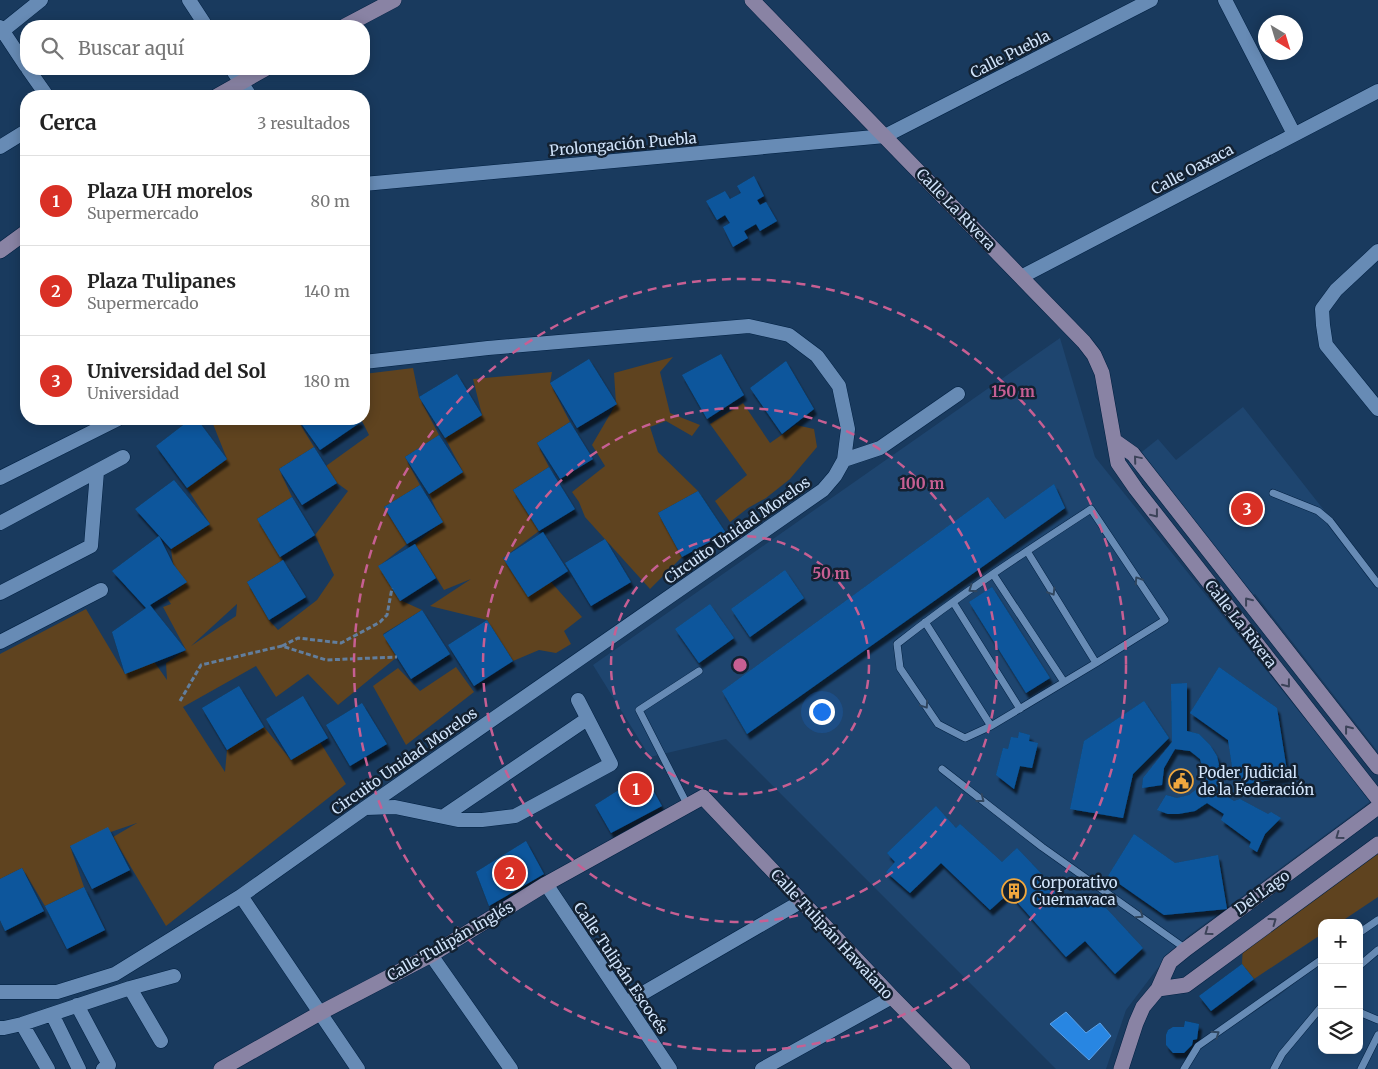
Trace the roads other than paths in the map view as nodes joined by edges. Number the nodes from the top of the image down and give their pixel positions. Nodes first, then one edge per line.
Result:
1 (41, 0) edge
2 (189, 0) edge
3 (394, 0) edge
4 (752, 0) edge
5 (1150, 0) edge
6 (1225, 0) edge
7 (202, 20) edge
8 (356, 20) edge
9 (1, 30) edge
10 (20, 57) edge
11 (33, 75) edge
12 (236, 75) edge
13 (43, 90) edge
14 (222, 90) edge
15 (246, 90) edge
16 (1378, 91) edge
17 (1294, 134) junction
18 (20, 135) edge
19 (885, 136) junction
20 (0, 148) edge
21 (370, 183) edge
22 (20, 236) edge
23 (0, 251) edge
24 (1378, 251) edge
25 (1021, 277) junction
26 (370, 361) edge
27 (958, 394) dead end
28 (1378, 409) edge
29 (106, 425) edge
30 (1116, 442) junction
31 (123, 457) dead end
32 (844, 460) junction
33 (97, 472) junction
34 (0, 478) edge
35 (1151, 478) junction
36 (1136, 490) junction
37 (1273, 493) dead end
38 (0, 523) edge
39 (1027, 551) junction
40 (994, 574) junction
41 (1378, 584) edge
42 (101, 590) dead end
43 (0, 593) edge
44 (953, 602) junction
45 (925, 622) junction
46 (0, 642) edge
47 (1096, 663) junction
48 (699, 671) dead end
49 (1064, 682) junction
50 (578, 700) dead end
51 (1020, 709) junction
52 (587, 719) junction
53 (991, 726) junction
54 (1378, 767) edge
55 (942, 769) dead end
56 (703, 797) joint
57 (1378, 799) edge
58 (688, 806) junction
59 (1378, 807) edge
60 (365, 808) junction
61 (444, 816) junction
62 (1378, 844) edge
63 (546, 884) junction
64 (242, 896) junction
65 (802, 901) junction
66 (1378, 920) edge
67 (1363, 930) edge
68 (1186, 949) junction
69 (1378, 950) edge
70 (431, 955) junction
71 (1318, 962) edge
72 (1361, 964) edge
73 (174, 976) dead end
74 (130, 988) junction
75 (1158, 989) junction
76 (0, 992) edge
77 (892, 998) junction
78 (626, 1004) junction
79 (77, 1005) junction
80 (1320, 1009) edge
81 (320, 1013) junction
82 (52, 1014) junction
83 (1363, 1014) edge
84 (1378, 1020) edge
85 (22, 1024) junction
86 (0, 1028) edge
87 (1378, 1035) edge
88 (161, 1041) dead end
89 (48, 1069) edge
90 (79, 1069) edge
91 (103, 1069) edge
92 (221, 1069) edge
93 (358, 1069) edge
94 (511, 1069) edge
95 (670, 1069) edge
96 (762, 1069) edge
97 (963, 1069) edge
98 (1121, 1069) edge
99 (1184, 1069) edge
100 (1274, 1069) edge
101 (1361, 1069) edge

1 - 9 street
2 - 7 street
3 - 8 street
4 - 19 street, Calle La Rivera
5 - 19 street, Calle Puebla
6 - 17 street
9 - 10 street
11 - 13 street
12 - 14 street
12 - 15 street
16 - 17 street, Calle Oaxaca
17 - 25 street, Calle Oaxaca
18 - 20 street
19 - 21 street, Prolongación Puebla
19 - 25 street, Calle La Rivera
22 - 23 street
24 - 28 street
25 - 30 street, Calle La Rivera
26 - 32 street, Circuito Unidad Morelos
27 - 32 street
29 - 34 street
35 -> 30 street, Calle La Rivera
30 - 36 street, Calle La Rivera
31 - 33 street
32 - 60 street, Circuito Unidad Morelos
33 - 38 street
33 - 43 street
35 - 36 street
54 -> 35 street, Calle La Rivera
36 -> 57 street, Calle La Rivera
37 - 41 lane
39 - 40 lane
39 -> 47 lane
47 -> 39 lane
40 -> 44 lane
40 - 49 lane
42 - 46 street
44 - 45 lane
44 - 51 lane
45 - 53 lane
45 -> 53 lane
47 - 49 lane
48 - 58 lane
49 - 51 lane
50 - 52 street
51 - 53 lane
52 - 61 street
52 - 61 street
55 -> 68 lane
56 - 58 street, Calle Tulipán Inglés
56 - 65 street, Calle Tulipán Hawaiano
58 - 63 street, Calle Tulipán Inglés
59 -> 68 street, Del Lago
60 - 61 street
60 - 64 street, Circuito Unidad Morelos
75 -> 62 street, Del Lago
63 - 70 street, Calle Tulipán Inglés
63 - 78 street, Calle Tulipán Escocés
64 - 76 street, Circuito Unidad Morelos
64 - 81 street
65 - 77 street, Calle Tulipán Hawaiano
65 - 78 street
66 - 67 lane
68 - 75 street, Del Lago
69 - 72 lane
70 - 81 street, Calle Tulipán Inglés
70 - 94 street
99 -> 71 lane
73 - 74 street
74 - 79 street
74 - 88 street
75 - 98 street, Del Lago
77 - 96 street
77 - 97 street, Calle Tulipán Hawaiano
78 - 95 street, Calle Tulipán Escocés
79 - 82 street
79 - 91 street
80 - 100 lane
81 - 92 street, Calle Tulipán Inglés
81 - 93 street
82 - 85 street
82 - 90 street
83 - 84 lane
85 - 86 street
85 - 89 street
87 - 101 lane

